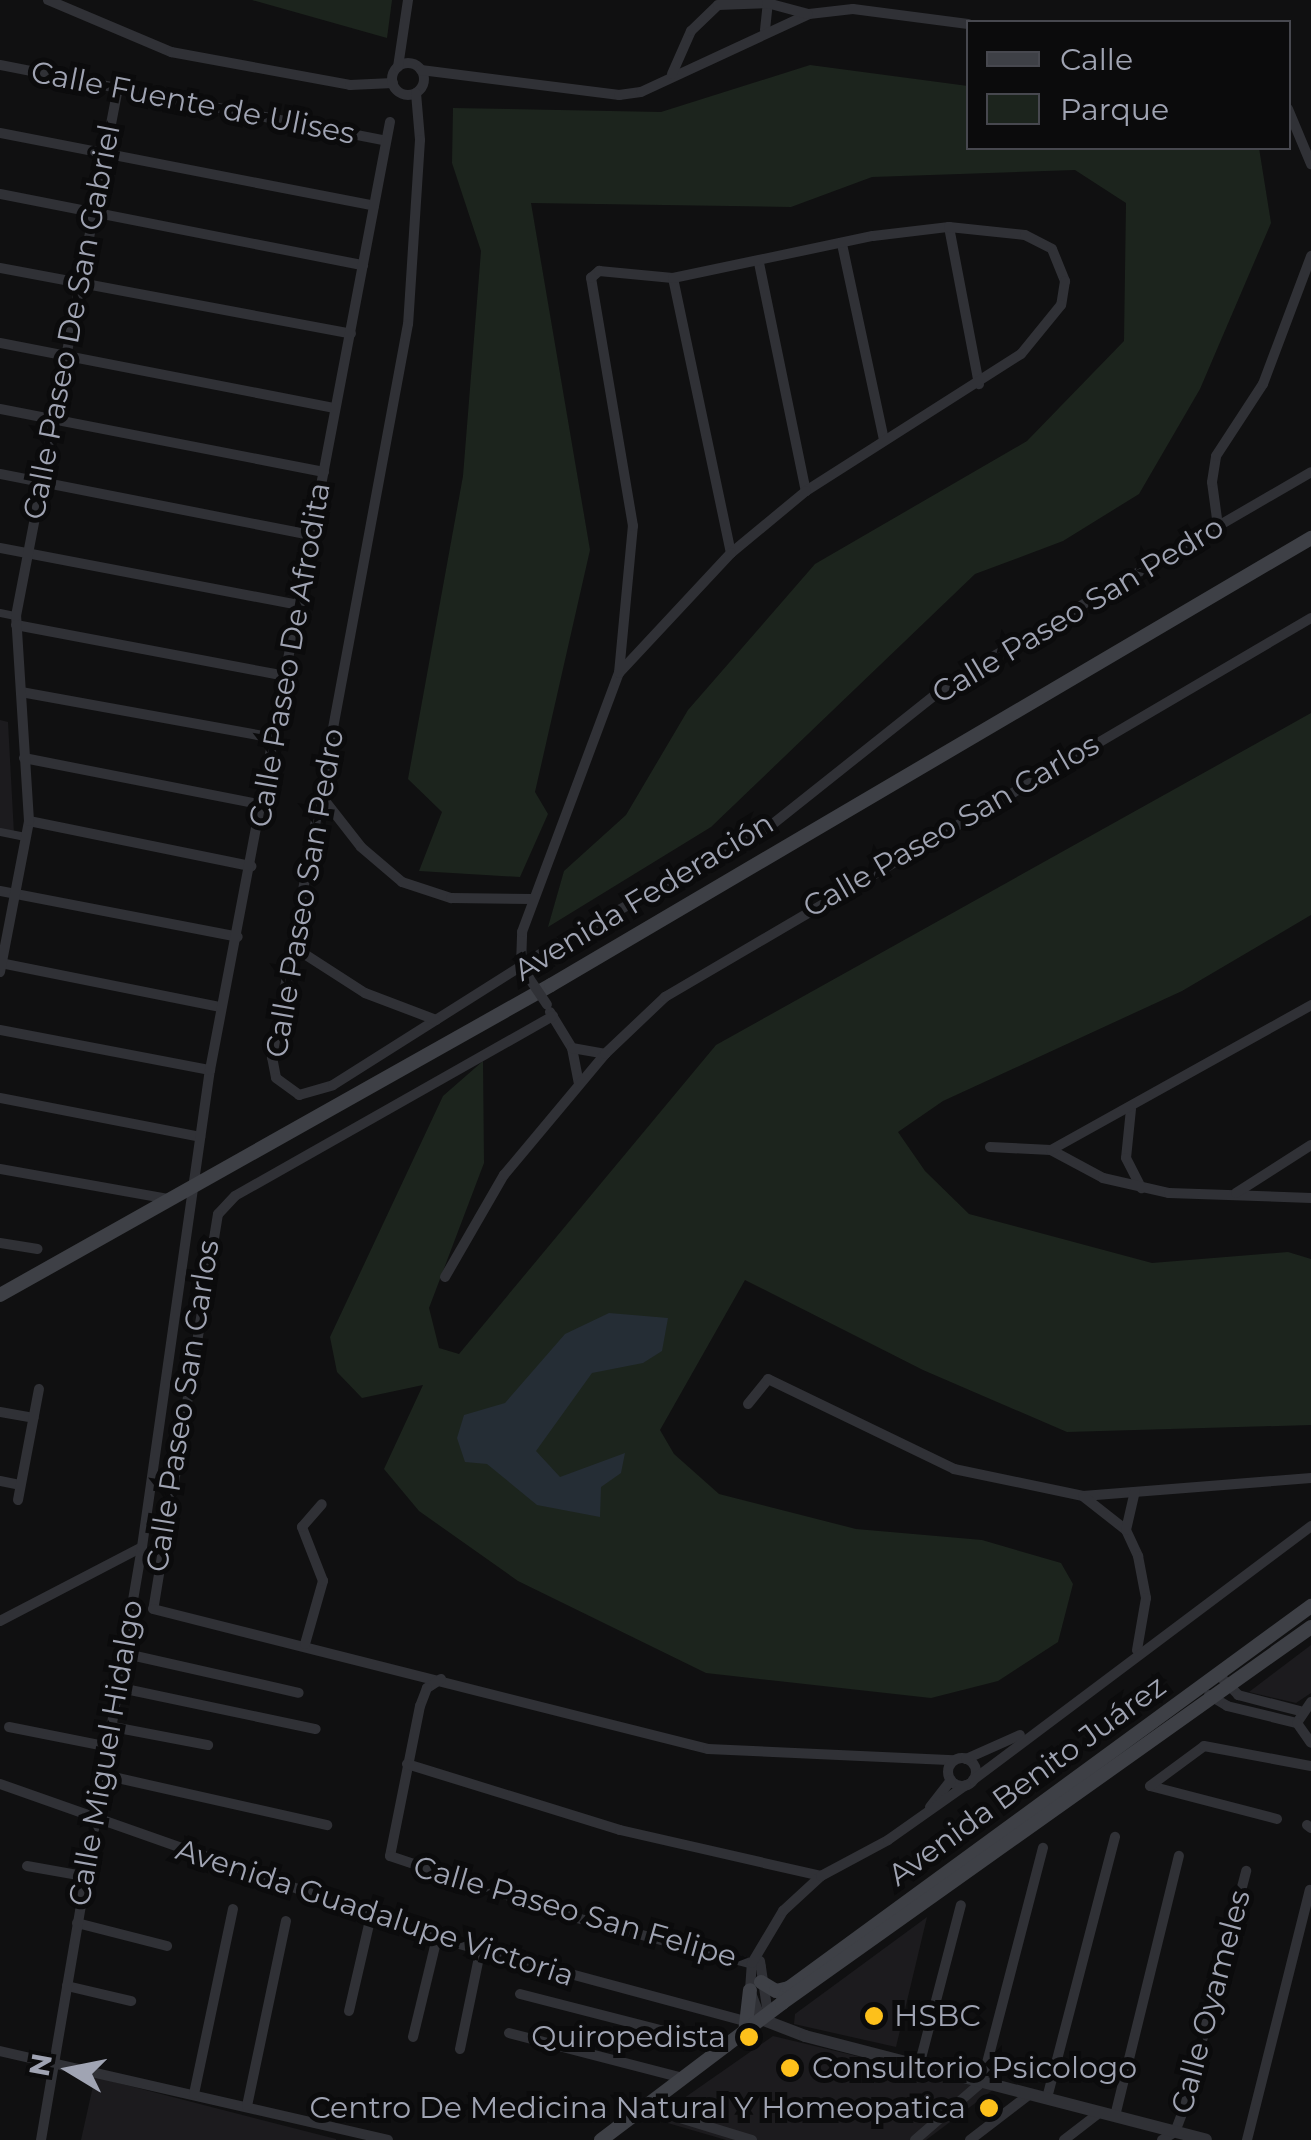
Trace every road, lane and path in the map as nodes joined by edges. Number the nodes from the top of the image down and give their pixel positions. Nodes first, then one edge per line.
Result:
1 (48, 0) edge
2 (408, 0) edge
3 (768, 1) edge
4 (808, 14) junction
5 (966, 24) edge
6 (766, 30) junction
7 (0, 65) edge
8 (398, 67) junction
9 (421, 70) junction
10 (672, 74) junction
11 (393, 83) junction
12 (118, 88) junction
13 (416, 93) junction
14 (1291, 116) edge
15 (390, 122) dead end
16 (0, 132) edge
17 (386, 141) junction
18 (106, 153) junction
19 (1311, 164) edge
20 (0, 194) edge
21 (374, 206) junction
22 (95, 212) junction
23 (949, 227) junction
24 (842, 244) junction
25 (1311, 256) edge
26 (759, 263) junction
27 (363, 265) junction
28 (0, 268) edge
29 (673, 278) junction
30 (80, 283) junction
31 (351, 334) junction
32 (0, 343) edge
33 (67, 356) junction
34 (979, 384) junction
35 (336, 408) junction
36 (0, 409) edge
37 (55, 420) junction
38 (884, 440) junction
39 (324, 472) junction
40 (1311, 472) edge
41 (0, 474) edge
42 (42, 483) junction
43 (806, 491) junction
44 (1218, 526) junction
45 (312, 535) junction
46 (1311, 538) edge
47 (0, 548) edge
48 (27, 553) junction
49 (731, 554) junction
50 (300, 605) junction
51 (0, 613) edge
52 (1311, 618) edge
53 (16, 620) junction
54 (619, 673) junction
55 (287, 676) junction
56 (21, 692) junction
57 (275, 738) junction
58 (24, 758) junction
59 (322, 796) junction
60 (263, 804) junction
61 (28, 821) junction
62 (0, 832) edge
63 (26, 837) junction
64 (252, 866) junction
65 (0, 891) edge
66 (15, 894) junction
67 (532, 900) junction
68 (238, 936) junction
69 (292, 946) junction
70 (522, 965) junction
71 (0, 966) edge
72 (1311, 1005) edge
73 (222, 1008) junction
74 (552, 1016) junction
75 (436, 1020) junction
76 (0, 1030) edge
77 (572, 1048) junction
78 (605, 1054) junction
79 (210, 1070) junction
80 (580, 1084) junction
81 (0, 1098) edge
82 (1131, 1108) junction
83 (200, 1136) junction
84 (1311, 1145) edge
85 (990, 1147) dead end
86 (1051, 1150) junction
87 (0, 1169) edge
88 (193, 1187) junction
89 (1141, 1188) junction
90 (1235, 1194) junction
91 (1311, 1198) edge
92 (170, 1200) junction
93 (0, 1242) edge
94 (38, 1250) dead end
95 (445, 1276) dead end
96 (0, 1295) edge
97 (39, 1390) dead end
98 (748, 1404) dead end
99 (0, 1412) edge
100 (33, 1418) junction
101 (1311, 1478) edge
102 (0, 1481) edge
103 (20, 1485) junction
104 (1135, 1492) junction
105 (1084, 1496) junction
106 (18, 1500) dead end
107 (322, 1504) dead end
108 (1311, 1526) edge
109 (1126, 1530) junction
110 (142, 1546) junction
111 (1311, 1606) edge
112 (0, 1610) edge
113 (14, 1613) junction
114 (0, 1621) edge
115 (1311, 1628) edge
116 (304, 1644) junction
117 (1138, 1650) junction
118 (122, 1654) junction
119 (406, 1670) junction
120 (1219, 1675) junction
121 (441, 1678) junction
122 (1202, 1686) junction
123 (116, 1688) junction
124 (1230, 1689) junction
125 (299, 1694) dead end
126 (1214, 1700) junction
127 (1311, 1702) edge
128 (420, 1706) junction
129 (1298, 1717) junction
130 (108, 1726) junction
131 (9, 1727) dead end
132 (316, 1729) dead end
133 (1034, 1729) junction
134 (1308, 1741) edge
135 (105, 1746) junction
136 (208, 1746) dead end
137 (960, 1759) junction
138 (1290, 1759) junction
139 (912, 1762) junction
140 (407, 1764) junction
141 (1311, 1766) edge
142 (100, 1774) junction
143 (949, 1776) junction
144 (970, 1782) junction
145 (0, 1784) edge
146 (924, 1815) junction
147 (1277, 1819) dead end
148 (92, 1820) junction
149 (327, 1825) dead end
150 (1115, 1837) dead end
151 (1043, 1848) dead end
152 (1179, 1856) dead end
153 (28, 1866) dead end
154 (1246, 1872) dead end
155 (84, 1876) junction
156 (822, 1876) junction
157 (1310, 1890) edge
158 (961, 1905) dead end
159 (234, 1909) dead end
160 (371, 1916) junction
161 (286, 1921) dead end
162 (76, 1923) junction
163 (437, 1938) junction
164 (167, 1946) dead end
165 (480, 1952) junction
166 (757, 1962) junction
167 (67, 1986) junction
168 (755, 1986) junction
169 (789, 1988) junction
170 (520, 1994) dead end
171 (131, 2000) dead end
172 (782, 2004) junction
173 (349, 2011) dead end
174 (758, 2023) junction
175 (509, 2033) dead end
176 (413, 2037) dead end
177 (727, 2047) junction
178 (460, 2049) dead end
179 (0, 2052) edge
180 (55, 2060) junction
181 (919, 2066) junction
182 (684, 2078) junction
183 (982, 2082) junction
184 (194, 2094) junction
185 (1030, 2094) junction
186 (1048, 2098) junction
187 (247, 2106) junction
188 (644, 2107) junction
189 (1099, 2113) junction
190 (1115, 2116) junction
191 (1169, 2136) edge
192 (1199, 2139) edge
193 (41, 2140) edge
194 (388, 2140) edge
195 (601, 2140) edge
196 (752, 2140) edge
197 (915, 2140) edge
198 (970, 2140) edge
199 (1064, 2140) edge
200 (1247, 2140) edge

1 - 11 street
2 - 8 street
3 - 4 street
3 - 6 street
3 - 10 street
4 - 5 street
4 - 6 street
6 - 10 street
7 - 12 street, Calle Fuente de Ulises
8 - 9 street
8 - 11 street
9 - 10 street
9 - 13 street
11 - 13 street
12 - 17 street, Calle Fuente de Ulises
12 - 18 street, Calle Paseo De San Gabriel
13 - 59 street, Calle Paseo San Pedro
14 - 19 street
15 - 17 street, Calle Paseo De Afrodita
16 - 18 street
17 - 21 street, Calle Paseo De Afrodita
18 - 21 street
18 - 22 street, Calle Paseo De San Gabriel
20 - 22 street
21 - 27 street, Calle Paseo De Afrodita
22 - 27 street
22 - 30 street, Calle Paseo De San Gabriel
23 - 24 street
23 - 34 street
23 - 34 street
24 - 26 street
24 - 38 street
25 - 44 street
26 - 29 street
26 - 43 street
27 - 31 street, Calle Paseo De Afrodita
28 - 30 street
29 - 49 street
29 - 54 street
30 - 31 street
30 - 33 street, Calle Paseo De San Gabriel
31 - 35 street, Calle Paseo De Afrodita
32 - 33 street
33 - 35 street
33 - 37 street, Calle Paseo De San Gabriel
34 - 38 street
35 - 39 street, Calle Paseo De Afrodita
36 - 37 street
37 - 39 street
37 - 42 street, Calle Paseo De San Gabriel
38 - 43 street
39 - 45 street, Calle Paseo De Afrodita
40 - 44 street, Calle Paseo San Pedro
41 - 42 street
42 - 45 street
42 - 48 street, Calle Paseo De San Gabriel
43 - 49 street
44 - 70 street, Calle Paseo San Pedro
45 - 50 street, Calle Paseo De Afrodita
46 - 88 main road, Avenida Federación
47 - 48 street
48 - 50 street
48 - 53 street, Calle Paseo De San Gabriel
49 - 54 street
50 - 55 street, Calle Paseo De Afrodita
51 - 53 street
52 - 78 street, Calle Paseo San Carlos
53 - 55 street
53 - 56 street, Calle Paseo De San Gabriel
54 - 67 street
55 - 57 street, Calle Paseo De Afrodita
56 - 57 street
56 - 58 street, Calle Paseo De San Gabriel
57 - 60 street, Calle Paseo De Afrodita
58 - 60 street
58 - 61 street, Calle Paseo De San Gabriel
59 - 67 street
59 - 69 street, Calle Paseo San Pedro
60 - 64 street, Calle Paseo De Afrodita
61 - 63 street, Calle Paseo De San Gabriel
61 - 64 street
62 - 63 street
63 - 66 street, Calle Paseo De San Gabriel
64 - 68 street, Calle Paseo De Afrodita
65 - 66 street
66 - 68 street
66 - 71 street, Calle Paseo De San Gabriel
67 - 70 street
68 - 73 street, Calle Paseo De Afrodita
69 - 75 street
69 - 75 street, Calle Paseo San Pedro
70 - 74 street, bridge
70 - 75 street, Calle Paseo San Pedro
71 - 73 street
72 - 82 street
73 - 79 street, Calle Paseo De Afrodita
74 - 77 street
74 - 116 street, Calle Paseo San Carlos
76 - 79 street
77 - 78 street
77 - 80 street
78 - 80 street, Calle Paseo San Carlos
79 - 83 street, Calle Paseo De Afrodita
80 - 95 street, Calle Paseo San Carlos
81 - 83 street
82 - 86 street
82 - 89 street
83 - 88 street, Calle Paseo De Afrodita
84 - 90 street
85 - 86 street
86 - 89 street
87 - 92 street
88 - 92 main road, Avenida Federación
88 - 110 street, Calle Miguel Hidalgo
89 - 90 street
90 - 91 street
92 - 96 main road, Avenida Federación
93 - 94 street
97 - 100 street
98 - 105 street
99 - 100 street
100 - 103 street
101 - 104 street
102 - 103 street
103 - 106 street
104 - 105 street
104 - 109 street
105 - 109 street
107 - 116 street
108 - 117 street
109 - 117 street
110 - 113 street
110 - 118 street, Calle Miguel Hidalgo
111 - 120 main road, Avenida Benito Juárez
112 - 113 street
113 - 114 street
115 - 124 main road, Avenida Benito Juárez
116 - 119 street, Calle Paseo San Carlos
117 - 133 street
118 - 123 street, Calle Miguel Hidalgo
118 - 125 street
119 - 121 street, Calle Paseo San Carlos
119 - 128 street
120 - 122 main road, Avenida Benito Juárez
120 - 124 street
121 - 128 street
121 - 139 street, Calle Paseo San Carlos
122 - 126 street
122 - 169 main road, Avenida Benito Juárez
123 - 130 street, Calle Miguel Hidalgo
123 - 132 street
124 - 126 main road, Avenida Benito Juárez
124 - 129 street
126 - 129 street
126 - 172 main road, Avenida Benito Juárez
127 - 129 street
128 - 140 street
129 - 134 street
130 - 135 street, Calle Miguel Hidalgo
130 - 136 street
131 - 135 street
133 - 137 street
133 - 144 street
134 - 138 street
135 - 142 street, Calle Miguel Hidalgo
137 - 139 street, Calle Paseo San Carlos
137 - 143 street
137 - 144 street
138 - 141 street
138 - 147 street
139 - 143 street, Calle Paseo San Carlos
140 - 156 street
140 - 166 street, Calle Paseo San Felipe
142 - 148 street, Calle Miguel Hidalgo
142 - 149 street
143 - 144 street, Calle Paseo San Carlos
143 - 146 street
144 - 146 street
145 - 148 street, Avenida Guadalupe Victoria
146 - 156 street
148 - 155 street, Calle Miguel Hidalgo
148 - 160 street, Avenida Guadalupe Victoria
150 - 186 street
151 - 183 street
152 - 190 street
153 - 155 street
154 - 191 street, Calle Oyameles
155 - 162 street, Calle Miguel Hidalgo
156 - 166 street
157 - 200 street
158 - 181 street
159 - 184 street
160 - 163 street, Avenida Guadalupe Victoria
160 - 173 street
161 - 187 street
162 - 164 street
162 - 167 street, Calle Miguel Hidalgo
163 - 165 street, Avenida Guadalupe Victoria
163 - 176 street
165 - 174 street, Avenida Guadalupe Victoria
165 - 178 street
166 - 168 street
167 - 171 street
167 - 180 street, Calle Miguel Hidalgo
168 - 169 main road
168 - 174 main road
168 - 174 street
169 - 172 main road
170 - 177 street
172 - 174 main road, Avenida Benito Juárez
174 - 177 main road, Avenida Benito Juárez
174 - 181 street
175 - 182 street
177 - 182 main road, Avenida Benito Juárez
179 - 180 street
180 - 184 street
180 - 193 street, Calle Miguel Hidalgo
181 - 183 street
182 - 188 main road, Avenida Benito Juárez
183 - 185 street
183 - 197 street
184 - 187 street
185 - 186 street
185 - 198 street
186 - 189 street
187 - 194 street
188 - 195 main road, Avenida Benito Juárez
188 - 196 street
189 - 190 street
189 - 199 street
190 - 191 street
191 - 192 street

